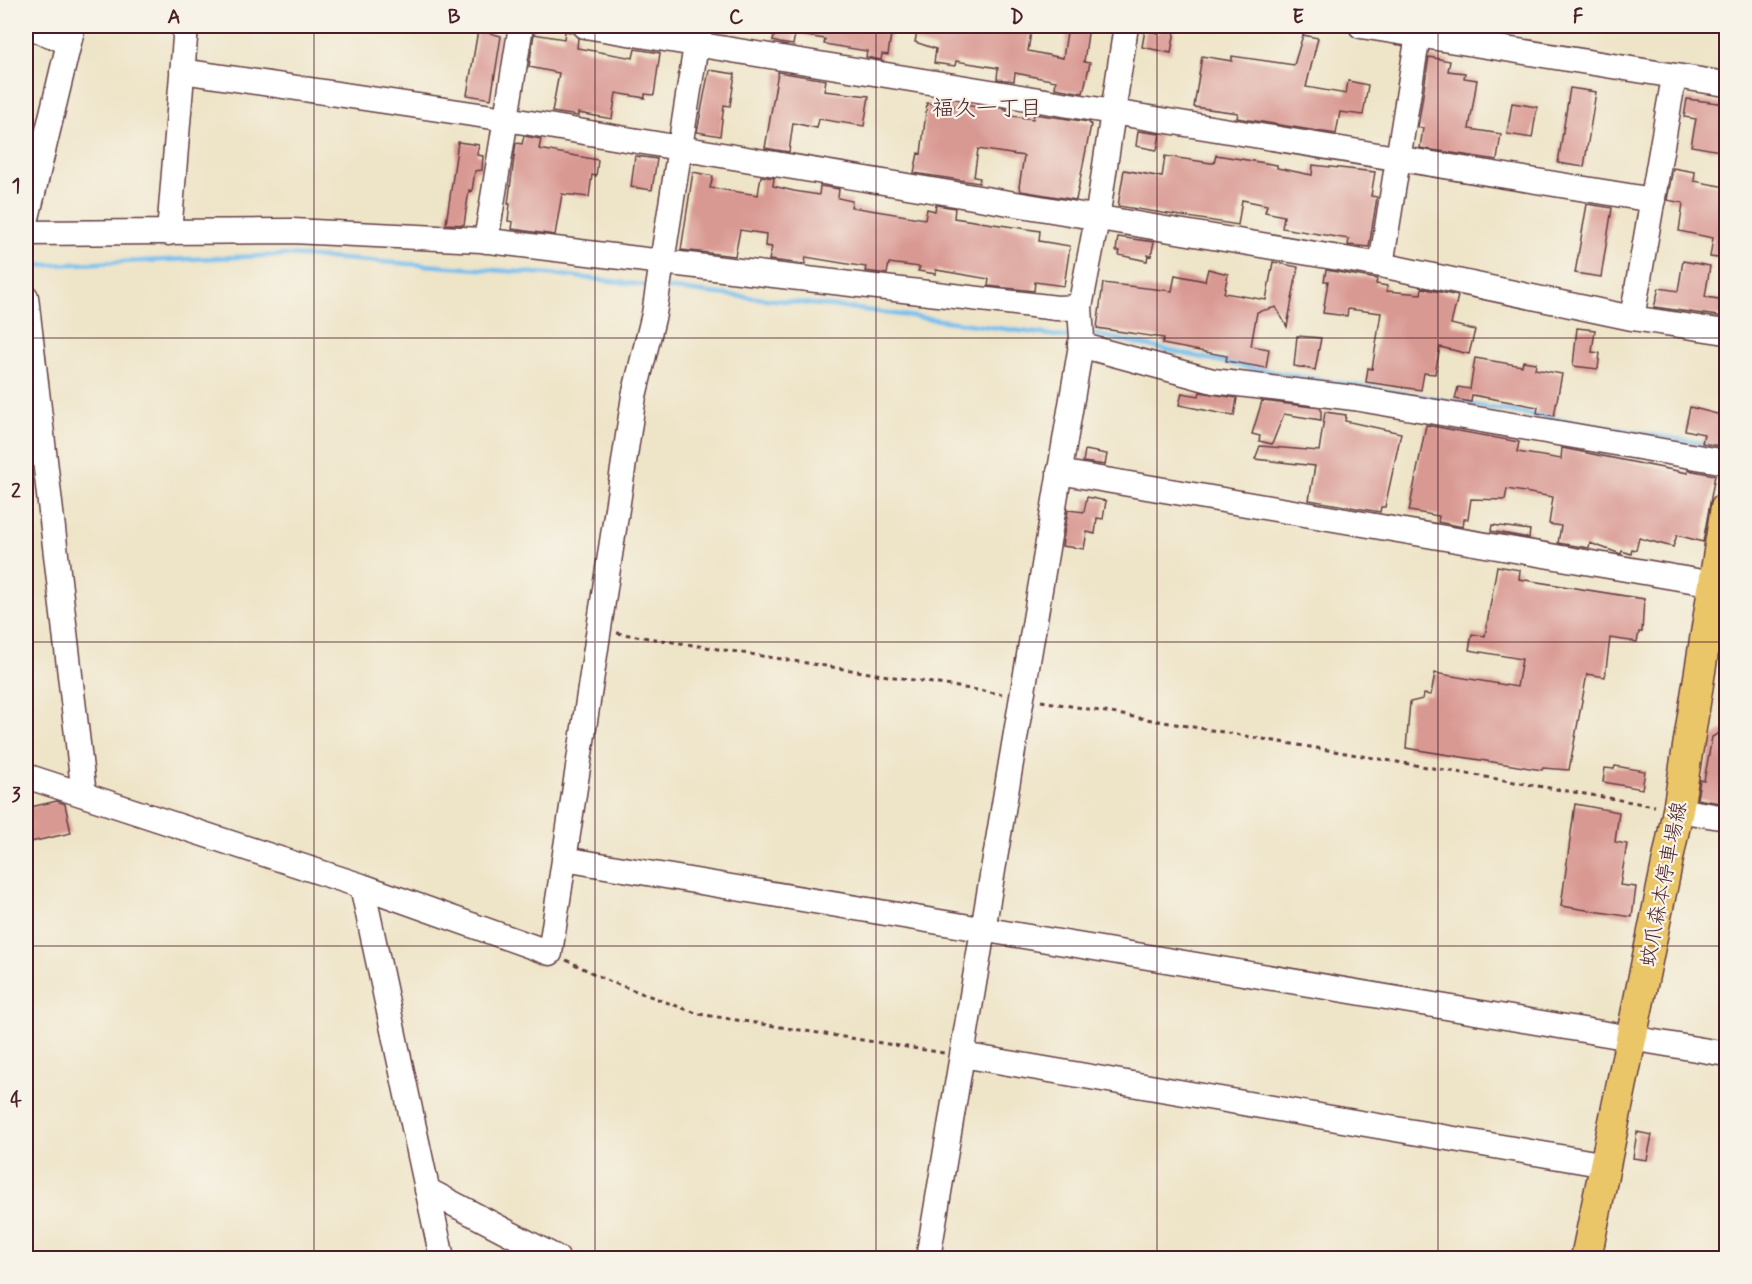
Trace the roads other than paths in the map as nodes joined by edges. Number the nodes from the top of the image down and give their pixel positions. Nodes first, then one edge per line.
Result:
1 (28, 26) edge
2 (186, 26) edge
3 (521, 26) edge
4 (585, 26) edge
5 (1126, 26) edge
6 (1362, 26) edge
7 (70, 34) edge
8 (698, 34) edge
9 (1418, 35) junction
10 (182, 71) junction
11 (1674, 77) junction
12 (1726, 84) edge
13 (1113, 111) junction
14 (506, 119) junction
15 (680, 148) junction
16 (1398, 157) junction
17 (1653, 200) junction
18 (1097, 219) junction
19 (26, 222) edge
20 (26, 233) edge
21 (169, 233) junction
22 (486, 241) junction
23 (1381, 265) junction
24 (661, 266) junction
25 (26, 297) edge
26 (1632, 318) junction
27 (1080, 327) junction
28 (1726, 332) edge
29 (1726, 462) edge
30 (1059, 472) junction
31 (1726, 507) edge
32 (1720, 566) edge
33 (1717, 627) edge
34 (26, 776) edge
35 (84, 795) junction
36 (1678, 810) junction
37 (1726, 818) edge
38 (564, 860) junction
39 (362, 886) junction
40 (983, 930) junction
41 (1632, 1038) junction
42 (1726, 1054) edge
43 (962, 1055) junction
44 (1606, 1166) junction
45 (427, 1190) junction
46 (442, 1258) edge
47 (557, 1258) edge
48 (928, 1258) edge
49 (1586, 1258) edge

1 - 7 street
2 - 10 street
3 - 14 street
4 - 8 street
5 - 13 street
6 - 9 street
7 - 19 street
8 - 13 street
8 - 15 street
9 - 11 street
9 - 16 street
10 - 14 street
10 - 21 street
11 - 12 street
11 - 17 street
13 - 16 street
13 - 18 street
14 - 15 street
14 - 22 street
15 - 18 street
15 - 24 street
16 - 17 street
16 - 23 street
17 - 26 street
18 - 23 street
18 - 27 street
20 - 21 street
21 - 22 street
22 - 24 street
23 - 26 street
24 - 27 street
24 - 38 street
25 - 35 street
26 - 28 street
27 - 29 street
27 - 30 street
30 - 32 street
30 - 40 street
31 - 32 main road, 蚊爪森本停車場線
32 - 33 main road, 蚊爪森本停車場線
33 - 36 main road, 蚊爪森本停車場線
34 - 35 street
35 - 39 street
36 - 37 street
36 - 41 main road, 蚊爪森本停車場線
38 - 39 street
38 - 40 street
39 - 45 street
40 - 41 street
40 - 43 street
41 - 42 street
41 - 44 main road, 蚊爪森本停車場線
43 - 44 street
43 - 48 street
44 - 49 main road, 蚊爪森本停車場線
45 - 46 street
45 - 47 street

